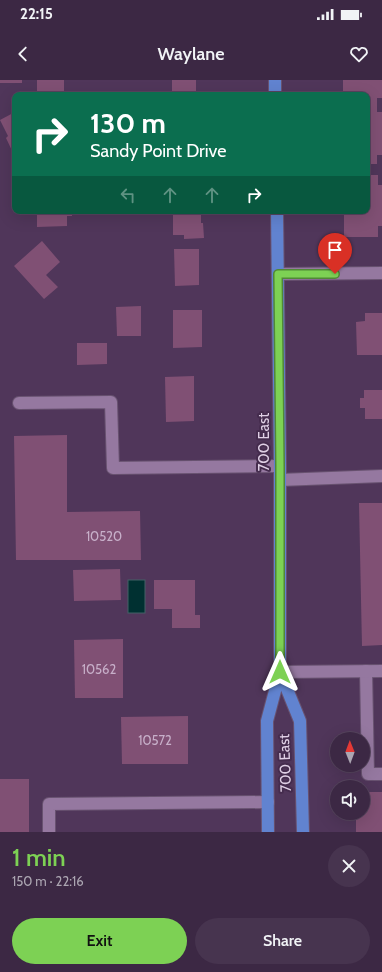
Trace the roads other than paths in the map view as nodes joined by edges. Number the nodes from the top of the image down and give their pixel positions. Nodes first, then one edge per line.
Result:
1 (275, 80) edge
2 (275, 92) edge
3 (277, 214) edge
4 (382, 273) edge
5 (278, 274) junction
6 (19, 403) dead end
7 (280, 466) junction
8 (382, 476) edge
9 (280, 480) junction
10 (382, 670) edge
11 (366, 671) junction
12 (280, 672) junction
13 (382, 774) edge
14 (268, 802) junction
15 (49, 832) edge
16 (268, 832) edge
17 (303, 832) edge

1 - 2 main road
3 - 5 main road, 700 East
4 - 5 street
5 - 7 main road, 700 East
6 - 7 street
7 - 9 main road, 700 East
8 - 9 street
9 - 12 main road, 700 East
10 - 11 street
11 - 12 street
11 - 13 street
12 - 14 main road, 700 East
12 - 17 main road, 700 East
14 - 15 street
14 - 16 main road, 700 East

